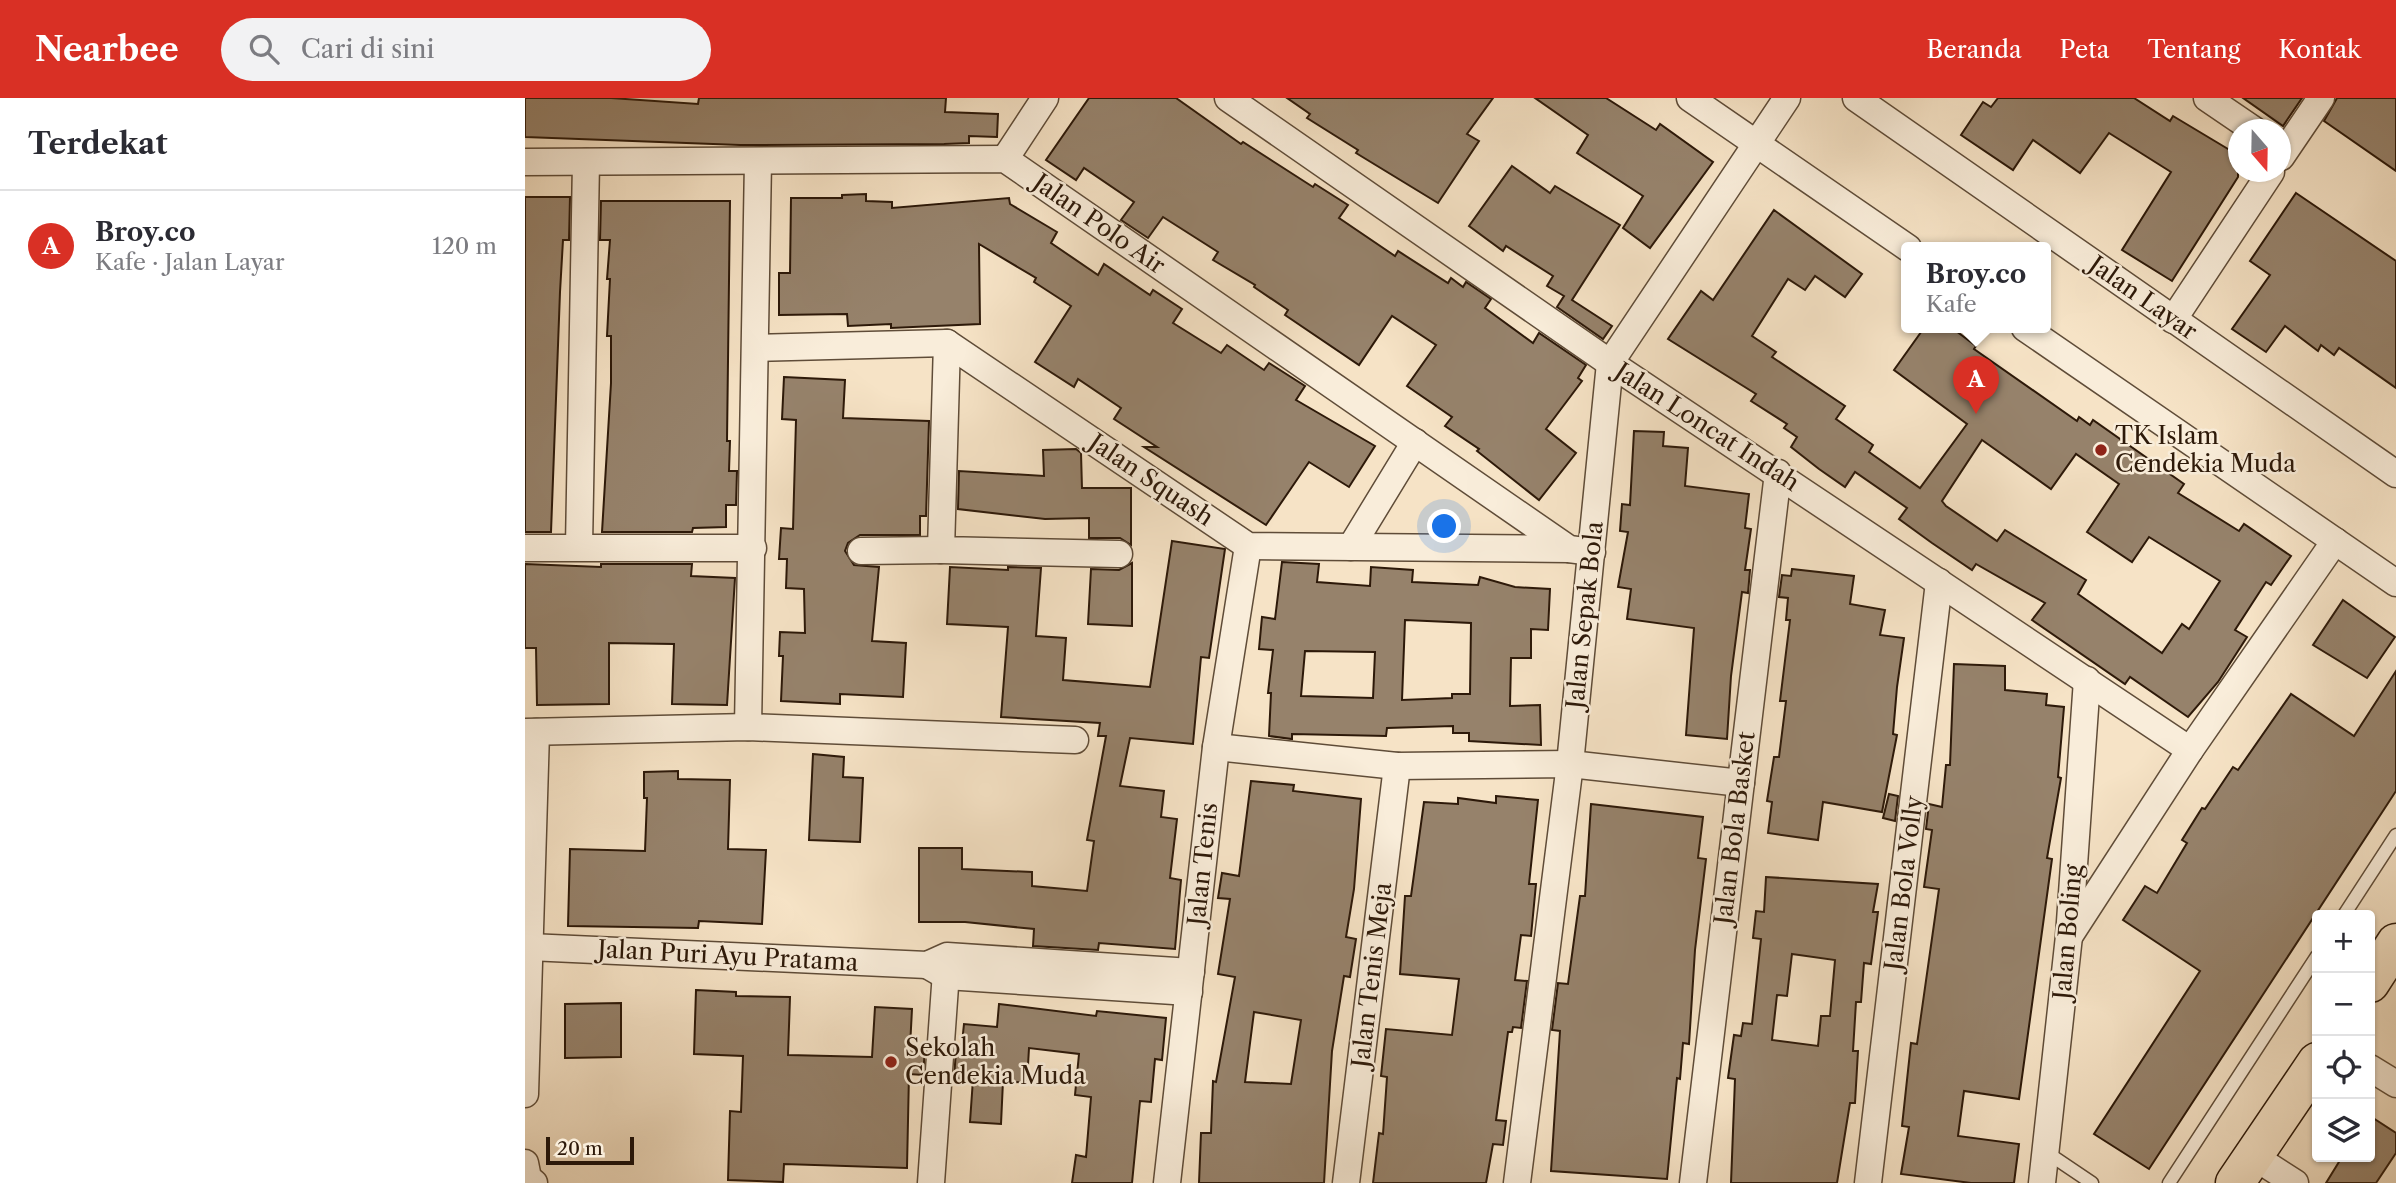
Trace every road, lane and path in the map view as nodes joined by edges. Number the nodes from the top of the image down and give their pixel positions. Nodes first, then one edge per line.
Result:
1 (1021, 98) edge
2 (1045, 98) edge
3 (1228, 98) edge
4 (1690, 98) edge
5 (1787, 98) edge
6 (1856, 98) edge
7 (2207, 98) edge
8 (2322, 98) edge
9 (2238, 119) edge
10 (1021, 130) junction
11 (2291, 141) edge
12 (1756, 143) junction
13 (1005, 159) junction
14 (758, 161) junction
15 (525, 162) edge
16 (586, 162) junction
17 (2263, 182) edge
18 (1901, 243) edge
19 (2173, 320) junction
20 (2032, 333) edge
21 (947, 343) junction
22 (756, 348) junction
23 (1610, 363) junction
24 (1415, 442) junction
25 (1778, 473) junction
26 (2396, 474) edge
27 (2335, 541) junction
28 (579, 546) junction
29 (1248, 546) junction
30 (1351, 547) junction
31 (525, 548) edge
32 (753, 548) junction
33 (941, 550) junction
34 (1580, 550) junction
35 (861, 551) dead end
36 (1119, 554) dead end
37 (1939, 582) junction
38 (2396, 583) edge
39 (2087, 680) junction
40 (748, 727) junction
41 (531, 732) edge
42 (1075, 740) dead end
43 (1216, 747) junction
44 (2190, 750) junction
45 (1570, 764) junction
46 (1397, 766) junction
47 (1741, 783) junction
48 (2396, 835) edge
49 (2347, 910) edge
50 (2069, 936) junction
51 (2396, 943) edge
52 (529, 947) junction
53 (2312, 964) edge
54 (940, 966) junction
55 (2375, 975) edge
56 (1190, 982) junction
57 (2312, 1069) edge
58 (2375, 1071) edge
59 (2396, 1084) edge
60 (525, 1094) edge
61 (2045, 1152) junction
62 (525, 1163) edge
63 (2244, 1169) edge
64 (534, 1183) edge
65 (930, 1183) edge
66 (1167, 1183) edge
67 (1346, 1183) edge
68 (1517, 1183) edge
69 (1693, 1183) edge
70 (1868, 1183) edge
71 (2042, 1183) edge
72 (2092, 1183) edge
73 (2169, 1183) edge
74 (2295, 1183) edge

1 - 10 street
2 - 10 street
3 - 23 street, Jalan Loncat Indah
4 - 12 street
5 - 12 street, Jalan Sepak Bola
6 - 19 street, Jalan Layar
7 - 9 street
8 - 11 street
10 - 13 street
12 - 18 street
12 - 23 street, Jalan Sepak Bola
13 - 14 street, Jalan Polo Air
13 - 24 street, Jalan Polo Air
14 - 16 street, Jalan Polo Air
14 - 22 street
15 - 16 street, Jalan Polo Air
16 - 28 street
17 - 19 street
19 - 26 street, Jalan Layar
20 - 27 street
21 - 22 street
21 - 29 street, Jalan Squash
21 - 33 street
22 - 32 street
23 - 25 street, Jalan Loncat Indah
23 - 34 street, Jalan Sepak Bola
24 - 30 street
24 - 34 street, Jalan Polo Air
25 - 37 street, Jalan Loncat Indah
25 - 47 street, Jalan Bola Basket
27 - 38 street
27 - 44 street
28 - 31 street
28 - 32 street
29 - 30 street
29 - 43 street, Jalan Tenis
30 - 34 street
32 - 40 street
33 - 35 street
33 - 36 street
34 - 45 street, Jalan Sepak Bola
37 - 39 street, Jalan Loncat Indah
37 - 70 street, Jalan Bola Volly
39 - 44 street, Jalan Loncat Indah
39 - 50 street, Jalan Boling
40 - 41 street
40 - 42 street
41 - 52 street
43 - 46 street
43 - 56 street, Jalan Tenis
44 - 50 street
45 - 46 street
45 - 47 street
45 - 68 street, Jalan Sepak Bola
46 - 67 street, Jalan Tenis Meja
47 - 69 street, Jalan Bola Basket
48 - 49 lane
50 - 61 street, Jalan Boling
51 - 55 main road
52 - 54 street, Jalan Puri Ayu Pratama
52 - 60 street
53 - 73 lane
54 - 56 street, Jalan Puri Ayu Pratama
54 - 65 street
56 - 66 street, Jalan Tenis
57 - 63 main road
58 - 59 street
61 - 71 street, Jalan Boling
61 - 72 lane
62 - 64 street
63 - 74 street

